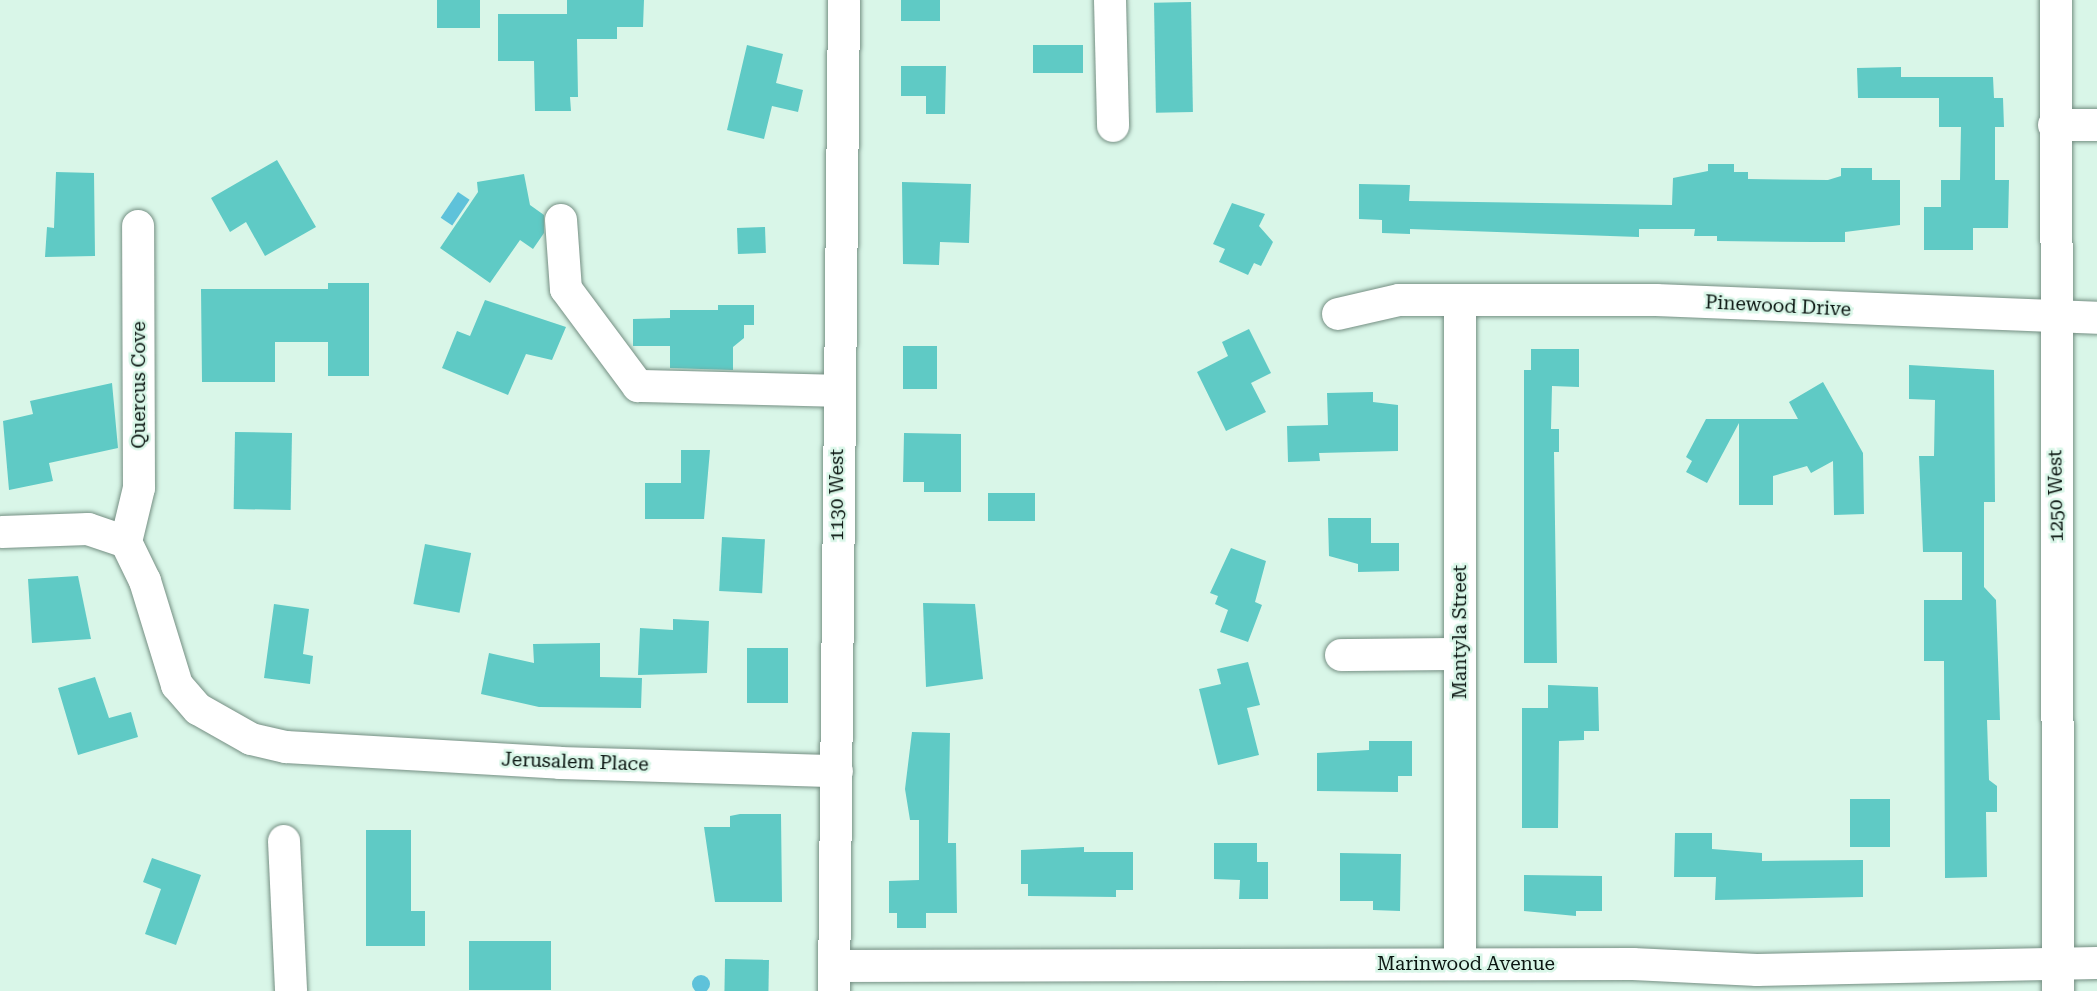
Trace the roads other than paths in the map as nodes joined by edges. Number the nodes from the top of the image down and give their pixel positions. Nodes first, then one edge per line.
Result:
1 (844, 0) edge
2 (1110, 0) edge
3 (2056, 0) edge
4 (2054, 125) junction
5 (2097, 125) edge
6 (1113, 126) dead end
7 (561, 220) dead end
8 (138, 226) dead end
9 (1460, 300) junction
10 (1338, 314) dead end
11 (2054, 318) junction
12 (2097, 318) edge
13 (838, 391) junction
14 (2, 532) dead end
15 (126, 542) junction
16 (1460, 654) junction
17 (1341, 655) dead end
18 (837, 771) junction
19 (284, 841) dead end
20 (2097, 963) edge
21 (1460, 964) junction
22 (834, 978) edge
23 (2058, 978) edge
24 (291, 991) edge

1 - 13 street, 1130 West
2 - 6 street
3 - 4 street, 1250 West
4 - 5 street
4 - 11 street, 1250 West
7 - 13 street
8 - 15 street, Quercus Cove
9 - 10 street, Pinewood Drive
9 - 11 street, Pinewood Drive
9 - 16 street, Mantyla Street
11 - 12 street, Pinewood Drive
11 - 23 street, 1250 West
13 - 18 street, 1130 West
14 - 15 street
15 - 18 street, Jerusalem Place
16 - 17 street
16 - 21 street, Mantyla Street
18 - 22 street, 1130 West
19 - 24 street
20 - 23 street, Marinwood Avenue
21 - 22 street, Marinwood Avenue
21 - 23 street, Marinwood Avenue

